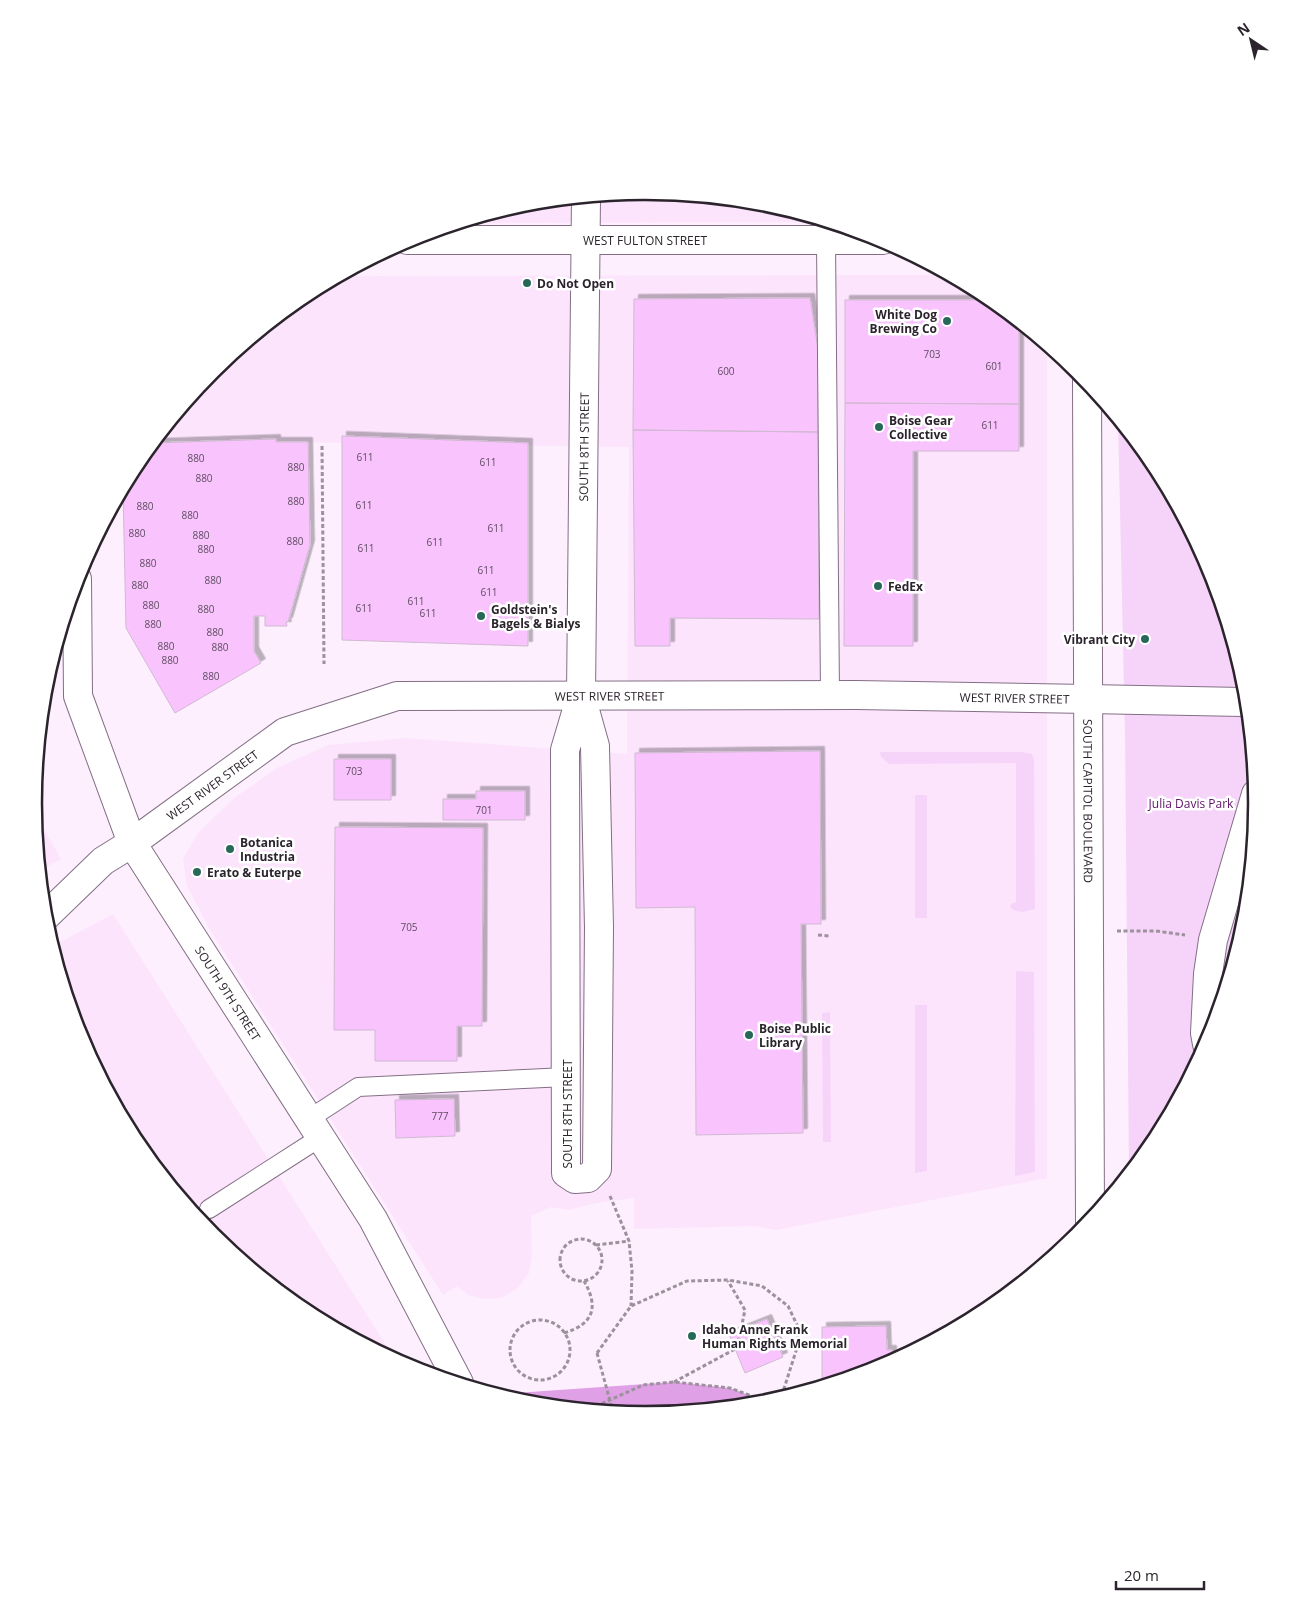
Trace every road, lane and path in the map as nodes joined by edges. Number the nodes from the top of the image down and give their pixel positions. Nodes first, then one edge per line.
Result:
1 (586, 203) edge
2 (431, 240) edge
3 (585, 240) junction
4 (826, 240) junction
5 (860, 240) edge
6 (1087, 393) edge
7 (322, 446) dead end
8 (77, 603) edge
9 (324, 664) dead end
10 (830, 695) junction
11 (581, 696) junction
12 (1088, 699) junction
13 (1240, 706) edge
14 (1247, 823) edge
15 (132, 843) junction
16 (52, 910) edge
17 (1089, 930) junction
18 (818, 935) dead end
19 (829, 936) dead end
20 (1213, 940) junction
21 (1205, 1028) edge
22 (566, 1077) junction
23 (315, 1128) junction
24 (597, 1169) junction
25 (209, 1209) dead end
26 (1090, 1210) edge
27 (630, 1241) junction
28 (596, 1245) junction
29 (728, 1280) junction
30 (584, 1281) junction
31 (632, 1306) junction
32 (564, 1332) junction
33 (455, 1375) edge
34 (674, 1382) junction
35 (784, 1389) edge
36 (752, 1396) edge
37 (600, 1404) edge
38 (611, 1405) edge

1 - 3 main road, SOUTH 8TH STREET
2 - 3 main road, WEST FULTON STREET
3 - 4 main road, WEST FULTON STREET
3 - 11 main road, SOUTH 8TH STREET
4 - 5 main road, WEST FULTON STREET
4 - 10 lane
6 - 12 main road, SOUTH CAPITOL BOULEVARD
7 - 9 path
8 - 15 main road, SOUTH 9TH STREET
10 - 11 main road, WEST RIVER STREET
10 - 12 main road, WEST RIVER STREET
11 - 15 main road, WEST RIVER STREET
11 - 22 main road, SOUTH 8TH STREET
11 - 24 main road, SOUTH 8TH STREET
12 - 13 main road, WEST RIVER STREET
12 - 17 main road, SOUTH CAPITOL BOULEVARD
14 - 20 main road
15 - 16 main road, WEST RIVER STREET
15 - 23 main road, SOUTH 9TH STREET
17 - 20 path
17 - 26 main road, SOUTH CAPITOL BOULEVARD
18 - 19 path
20 - 21 main road
22 - 23 lane
22 - 24 main road, SOUTH 8TH STREET
23 - 25 lane
23 - 33 main road, SOUTH 9TH STREET
24 - 27 path
27 - 28 path
27 - 31 path
28 - 30 path
28 - 30 path
29 - 31 path
29 - 34 path
29 - 35 path
30 - 32 path
31 - 38 path, bridge
32 - 32 path
34 - 36 path
34 - 37 path

